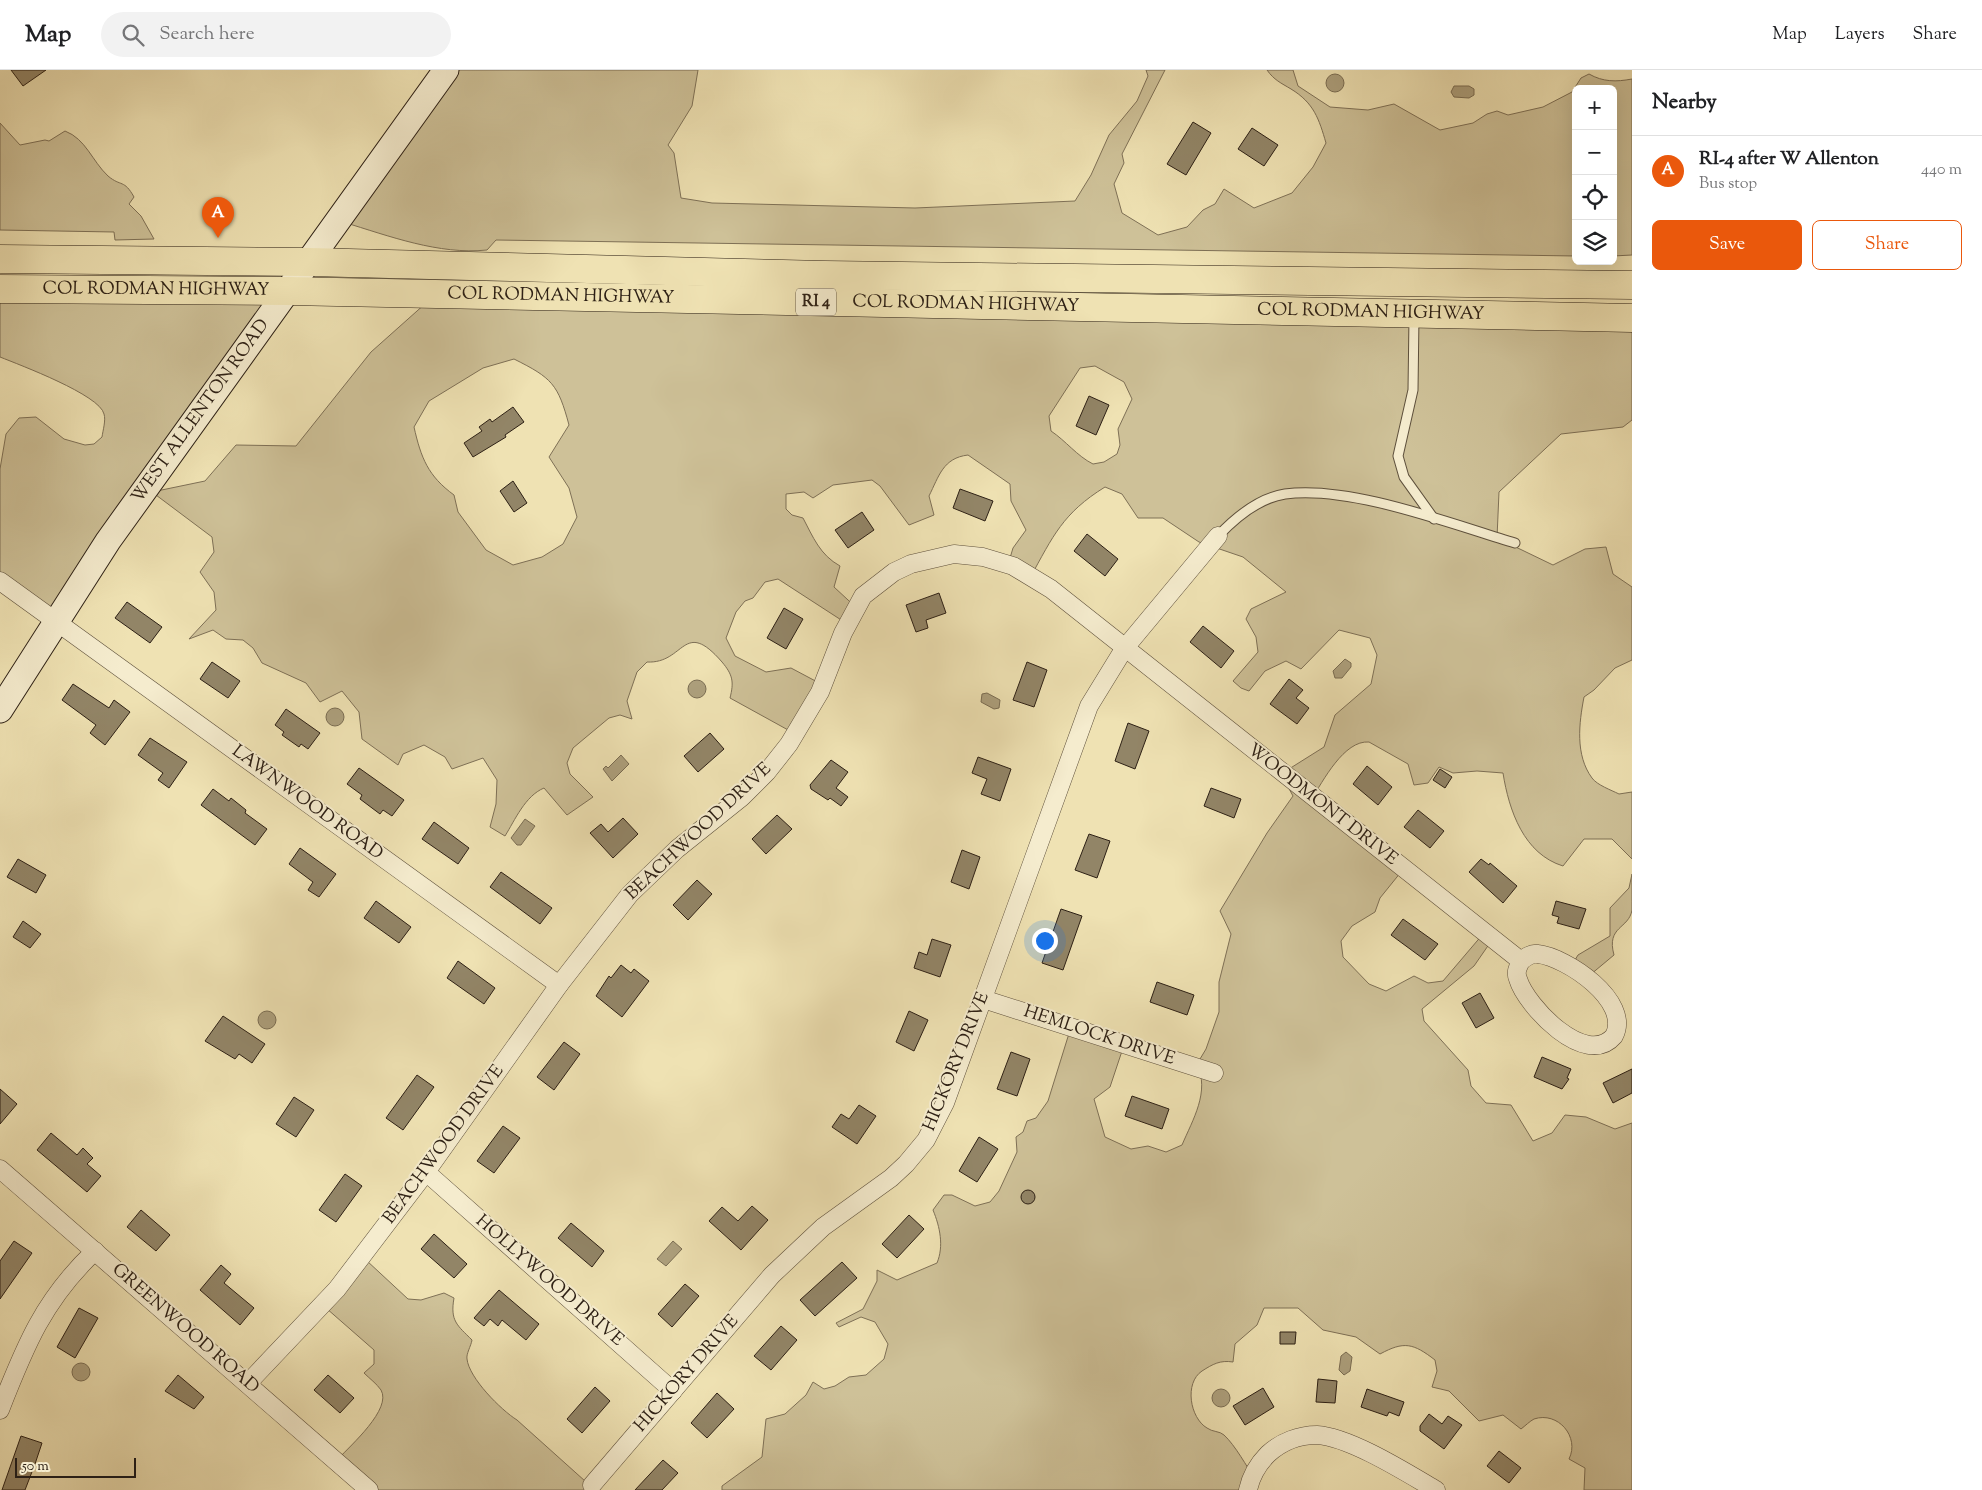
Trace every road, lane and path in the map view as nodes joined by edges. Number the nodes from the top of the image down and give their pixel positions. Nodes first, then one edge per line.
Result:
1 (446, 70) edge
2 (0, 259) edge
3 (308, 262) junction
4 (1632, 285) edge
5 (0, 289) edge
6 (287, 291) junction
7 (1414, 314) junction
8 (1632, 318) edge
9 (1434, 519) junction
10 (1218, 536) joint
11 (1515, 543) dead end
12 (0, 581) edge
13 (56, 621) junction
14 (1124, 649) junction
15 (0, 710) edge
16 (1521, 961) junction
17 (558, 985) junction
18 (983, 999) junction
19 (1214, 1073) dead end
20 (0, 1169) edge
21 (426, 1172) junction
22 (95, 1251) junction
23 (248, 1383) junction
24 (673, 1390) junction
25 (0, 1410) edge
26 (592, 1485) dead end
27 (369, 1490) edge
28 (1248, 1490) edge
29 (1436, 1490) edge

1 - 3 street, WEST ALLENTON ROAD
2 - 3 highway, COL RODMAN HIGHWAY / RI 4
3 - 4 highway, COL RODMAN HIGHWAY / RI 4
3 - 6 street, WEST ALLENTON ROAD
5 - 6 highway, COL RODMAN HIGHWAY / RI 4
6 - 7 highway, COL RODMAN HIGHWAY / RI 4
6 - 13 street, WEST ALLENTON ROAD
7 - 8 highway, COL RODMAN HIGHWAY / RI 4
7 - 9 lane
9 - 10 lane
9 - 11 lane
10 - 14 street, HICKORY DRIVE
12 - 13 street, LAWNWOOD ROAD
13 - 15 street, WEST ALLENTON ROAD
13 - 17 street, LAWNWOOD ROAD
14 - 16 street, WOODMONT DRIVE
14 - 17 street, BEACHWOOD DRIVE
14 - 18 street, HICKORY DRIVE
16 - 16 street
17 - 21 street, BEACHWOOD DRIVE
18 - 19 street, HEMLOCK DRIVE
18 - 24 street, HICKORY DRIVE
20 - 22 street, GREENWOOD ROAD
21 - 23 street, BEACHWOOD DRIVE
21 - 24 street, HOLLYWOOD DRIVE
22 - 23 street, GREENWOOD ROAD
22 - 25 street
23 - 27 street, GREENWOOD ROAD
24 - 26 street, HICKORY DRIVE
28 - 29 street

